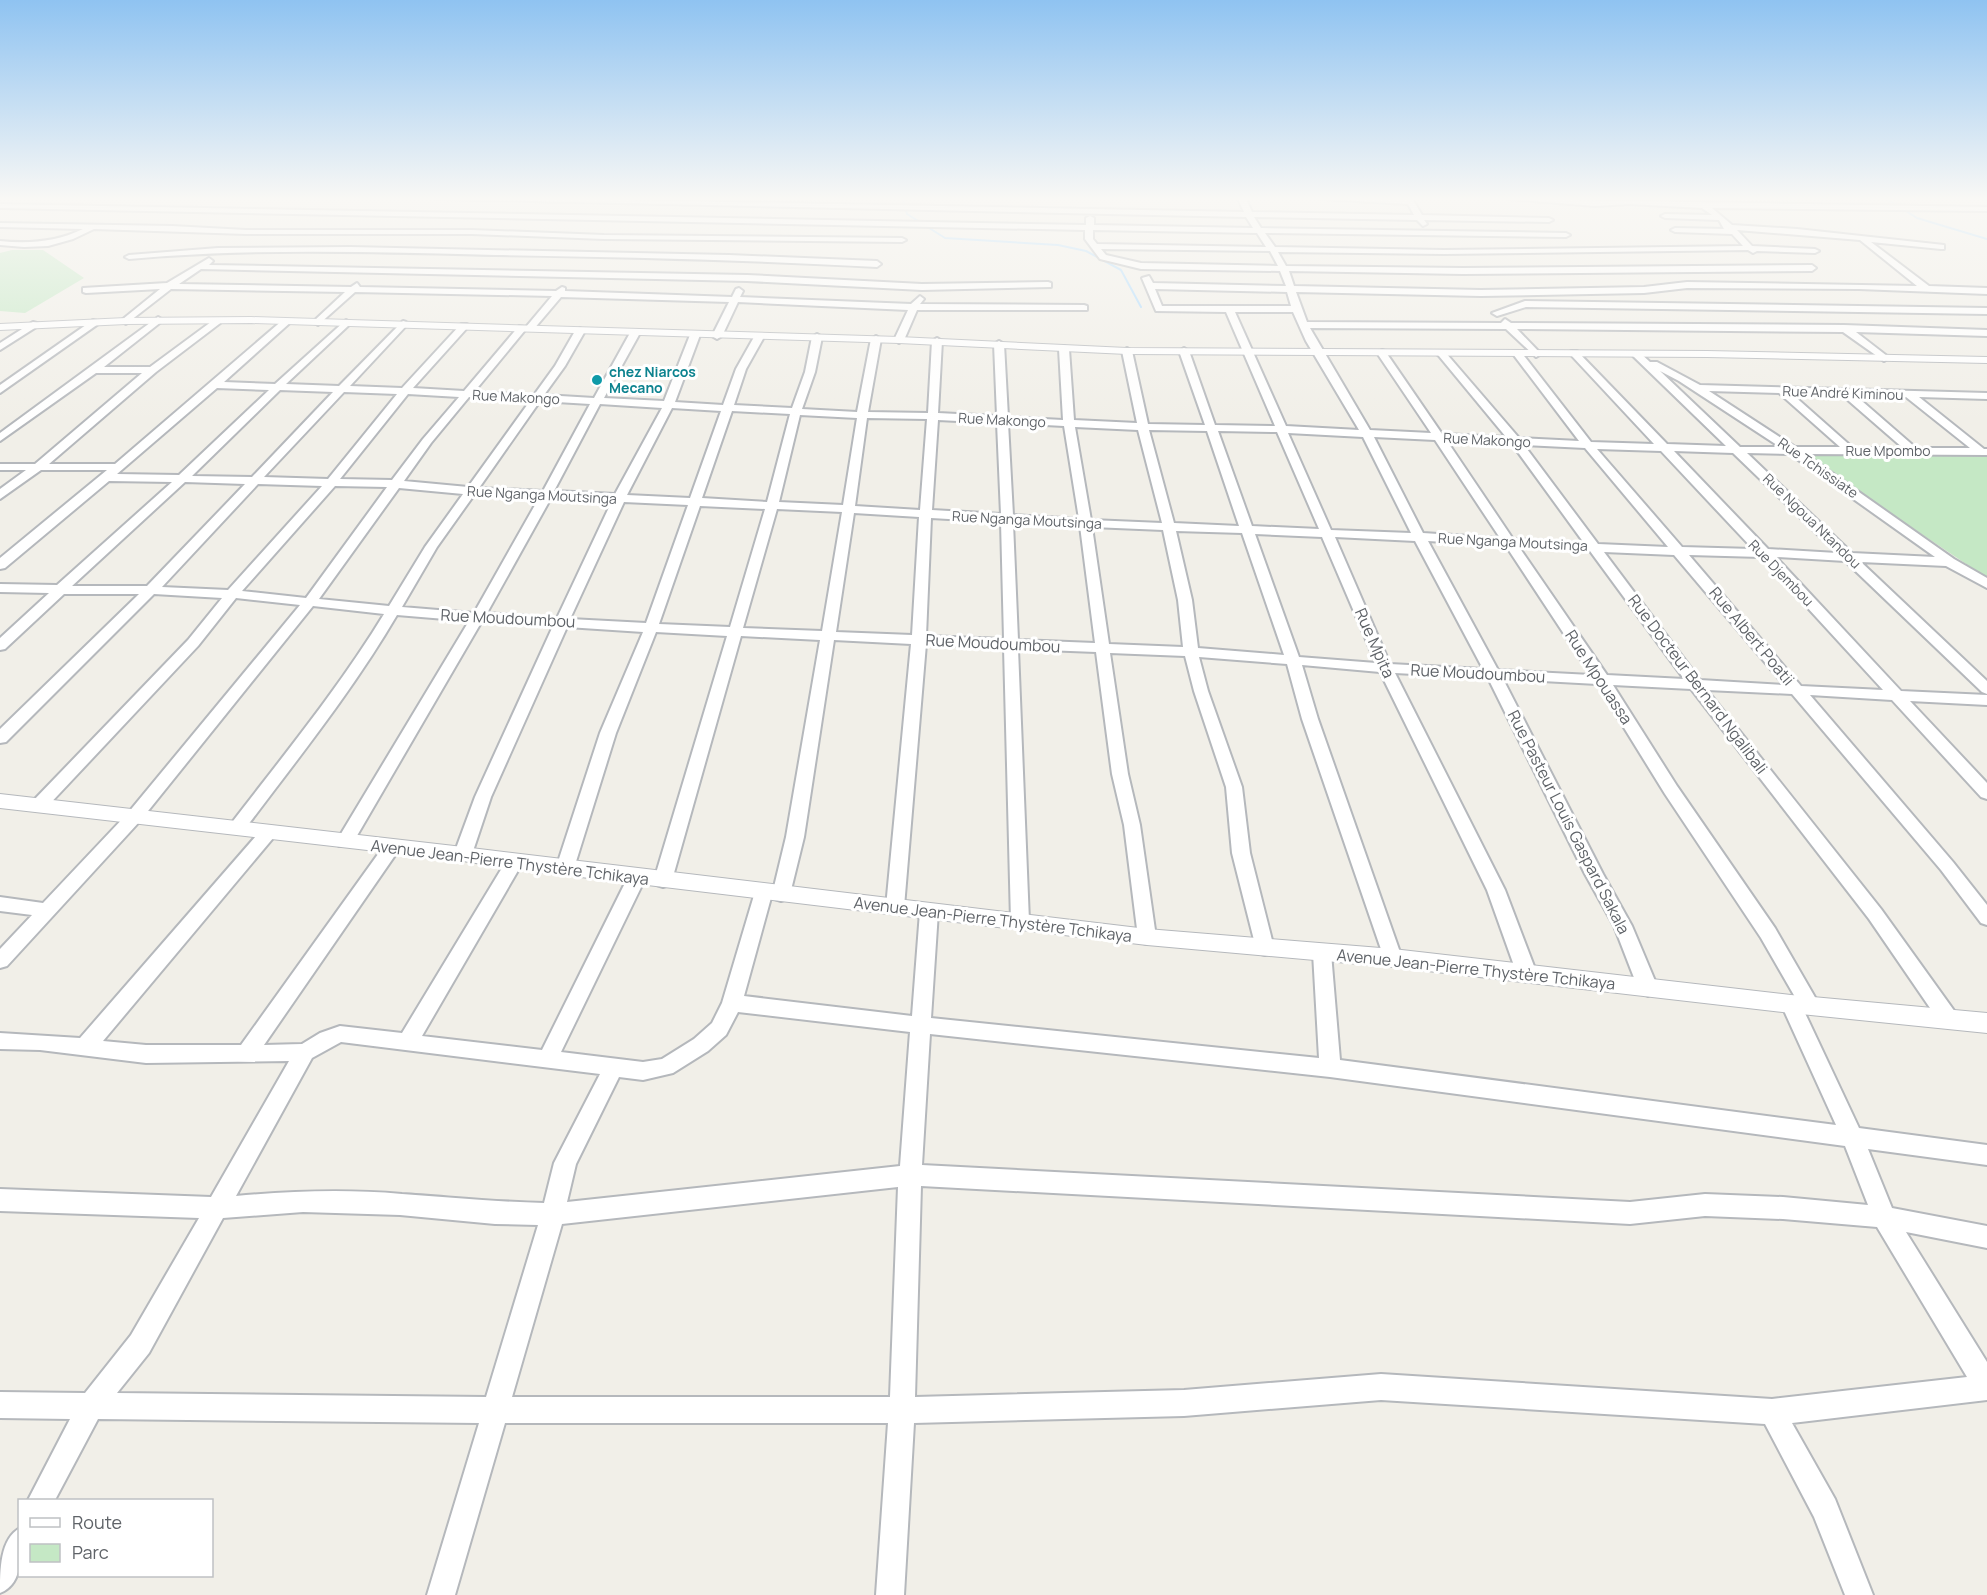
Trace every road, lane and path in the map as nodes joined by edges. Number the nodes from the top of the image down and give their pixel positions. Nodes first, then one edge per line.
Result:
1 (191, 273) edge
2 (369, 273) edge
3 (578, 273) edge
4 (593, 273) edge
5 (749, 273) edge
6 (1144, 273) edge
7 (1285, 273) edge
8 (1364, 273) edge
9 (1464, 273) edge
10 (1643, 273) edge
11 (1777, 273) edge
12 (1905, 273) edge
13 (747, 278) junction
14 (1472, 282) junction
15 (1788, 284) junction
16 (1048, 285) dead end
17 (169, 286) junction
18 (1150, 286) junction
19 (925, 287) junction
20 (1289, 287) junction
21 (1928, 289) junction
22 (86, 290) dead end
23 (354, 290) junction
24 (1638, 290) junction
25 (1987, 291) edge
26 (558, 294) junction
27 (735, 299) junction
28 (1644, 304) junction
29 (914, 306) junction
30 (1815, 306) junction
31 (1084, 308) dead end
32 (1229, 308) junction
33 (1296, 309) junction
34 (1960, 310) junction
35 (1987, 311) edge
36 (1497, 313) junction
37 (158, 320) junction
38 (126, 321) junction
39 (218, 321) junction
40 (287, 321) junction
41 (96, 322) junction
42 (318, 322) junction
43 (346, 323) junction
44 (36, 324) junction
45 (403, 324) junction
46 (1304, 325) junction
47 (1508, 325) junction
48 (464, 326) junction
49 (0, 327) edge
50 (526, 328) junction
51 (1845, 328) junction
52 (1987, 328) edge
53 (580, 331) junction
54 (635, 333) junction
55 (1987, 333) edge
56 (695, 335) junction
57 (717, 336) junction
58 (759, 337) junction
59 (817, 337) junction
60 (876, 339) junction
61 (899, 340) junction
62 (937, 341) junction
63 (999, 344) junction
64 (0, 347) edge
65 (1064, 349) junction
66 (1127, 351) junction
67 (1184, 351) junction
68 (1247, 351) junction
69 (1320, 352) junction
70 (1382, 353) junction
71 (1574, 353) junction
72 (1442, 354) junction
73 (1518, 354) junction
74 (1536, 354) junction
75 (1640, 357) junction
76 (1884, 358) junction
77 (1987, 360) edge
78 (94, 370) junction
79 (152, 370) junction
80 (215, 385) junction
81 (276, 387) junction
82 (1698, 388) junction
83 (0, 390) edge
84 (340, 390) junction
85 (1781, 390) junction
86 (405, 391) junction
87 (1846, 393) junction
88 (468, 394) junction
89 (1910, 395) junction
90 (1968, 396) junction
91 (1987, 396) edge
92 (537, 398) junction
93 (595, 401) junction
94 (668, 406) junction
95 (728, 408) junction
96 (1987, 409) edge
97 (796, 411) junction
98 (862, 415) junction
99 (932, 416) junction
100 (1002, 421) junction
101 (1069, 423) junction
102 (1143, 428) junction
103 (1211, 428) junction
104 (1281, 429) junction
105 (1368, 436) junction
106 (0, 438) edge
107 (1440, 438) junction
108 (1516, 442) junction
109 (1588, 445) junction
110 (1664, 447) junction
111 (1789, 449) junction
112 (1737, 450) junction
113 (1850, 451) junction
114 (1913, 451) junction
115 (1984, 452) edge
116 (0, 467) edge
117 (118, 467) junction
118 (37, 468) junction
119 (106, 477) junction
120 (183, 477) junction
121 (254, 480) junction
122 (332, 482) junction
123 (396, 484) junction
124 (470, 491) junction
125 (0, 495) edge
126 (544, 496) junction
127 (619, 500) junction
128 (696, 502) junction
129 (772, 506) junction
130 (847, 509) junction
131 (927, 514) junction
132 (1007, 519) junction
133 (1084, 523) junction
134 (1167, 526) junction
135 (1247, 531) junction
136 (1328, 533) junction
137 (1419, 537) junction
138 (1510, 542) junction
139 (1595, 546) junction
140 (1680, 551) junction
141 (1762, 553) junction
142 (1849, 557) junction
143 (1949, 562) junction
144 (0, 565) edge
145 (1987, 584) edge
146 (0, 588) edge
147 (57, 590) junction
148 (151, 590) junction
149 (232, 594) junction
150 (309, 603) junction
151 (391, 610) junction
152 (477, 616) junction
153 (564, 621) junction
154 (651, 628) junction
155 (734, 632) junction
156 (828, 636) junction
157 (919, 639) junction
158 (1011, 645) junction
159 (0, 646) edge
160 (1103, 649) junction
161 (1191, 652) junction
162 (1293, 660) junction
163 (1385, 668) junction
164 (1493, 673) junction
165 (1601, 678) junction
166 (1696, 685) junction
167 (1797, 689) junction
168 (1987, 689) edge
169 (1893, 693) junction
170 (1987, 700) edge
171 (0, 738) edge
172 (1987, 793) edge
173 (0, 801) edge
174 (38, 806) junction
175 (134, 817) junction
176 (236, 829) junction
177 (268, 833) junction
178 (345, 842) junction
179 (392, 847) junction
180 (463, 854) junction
181 (514, 862) junction
182 (565, 868) junction
183 (637, 877) junction
184 (663, 880) junction
185 (772, 893) junction
186 (0, 904) edge
187 (895, 907) junction
188 (47, 910) junction
189 (929, 912) junction
190 (1987, 918) edge
191 (1020, 921) junction
192 (1147, 937) junction
193 (1265, 948) junction
194 (1322, 952) junction
195 (1393, 958) junction
196 (0, 961) edge
197 (1527, 974) junction
198 (1648, 988) junction
199 (732, 1003) junction
200 (1800, 1005) junction
201 (1948, 1018) junction
202 (1987, 1023) edge
203 (920, 1025) junction
204 (0, 1041) edge
205 (407, 1043) junction
206 (86, 1047) junction
207 (305, 1052) junction
208 (246, 1054) junction
209 (547, 1059) junction
210 (614, 1067) junction
211 (1330, 1068) junction
212 (1852, 1139) junction
213 (1987, 1155) edge
214 (910, 1175) junction
215 (0, 1200) edge
216 (216, 1208) junction
217 (553, 1214) junction
218 (1884, 1217) junction
219 (1987, 1238) edge
220 (1987, 1386) edge
221 (0, 1405) edge
222 (91, 1406) junction
223 (495, 1410) junction
224 (902, 1410) junction
225 (1772, 1412) junction
226 (42, 1499) edge
227 (18, 1546) edge
228 (0, 1579) edge
229 (441, 1595) edge
230 (890, 1595) edge
231 (1859, 1595) edge

1 - 17 street
2 - 23 street
3 - 26 street
4 - 13 street
5 - 13 street
6 - 18 street
7 - 20 street, Rue Pasteur Louis Gaspard Sakala
8 - 14 street
9 - 14 street
10 - 14 street
11 - 15 street
12 - 21 street
13 - 19 street
13 - 27 street
14 - 20 street
14 - 24 street
14 - 36 street
15 - 21 street
15 - 24 street
15 - 30 street
16 - 19 street
17 - 22 street
17 - 23 street
17 - 38 street
18 - 20 street
18 - 32 street
19 - 29 street
20 - 33 street, Rue Pasteur Louis Gaspard Sakala
21 - 25 street
21 - 34 street
23 - 26 street
23 - 42 street
24 - 28 street
26 - 27 street
26 - 50 street
27 - 29 street
27 - 57 street
28 - 30 street
28 - 36 street
29 - 31 street
29 - 61 street
30 - 34 street
30 - 51 street
32 - 33 street
32 - 68 street, Rue Mpita
33 - 46 street, Rue Pasteur Louis Gaspard Sakala
34 - 35 street
34 - 52 street
36 - 47 street
37 - 38 street
37 - 39 street
37 - 78 street
38 - 41 street
39 - 40 street
39 - 79 street
40 - 42 street
40 - 80 street
41 - 44 street
41 - 83 street
42 - 43 street
43 - 45 street
43 - 81 street
44 - 49 street
44 - 64 street
45 - 48 street
45 - 84 street
46 - 47 street
46 - 69 street, Rue Pasteur Louis Gaspard Sakala
47 - 51 street
47 - 74 street
48 - 50 street
48 - 86 street
50 - 53 street
50 - 88 street
51 - 55 street
51 - 76 street
53 - 54 street
53 - 92 street
54 - 56 street
54 - 93 street
56 - 57 street
56 - 94 street
57 - 58 street
58 - 59 street
58 - 95 street
59 - 60 street
59 - 97 street
60 - 61 street
60 - 98 street
61 - 62 street
62 - 63 street
62 - 99 street
63 - 65 street
63 - 100 street
65 - 66 street
65 - 101 street
66 - 67 street
66 - 102 street
67 - 68 street
67 - 103 street
68 - 69 street
68 - 104 street, Rue Mpita
69 - 70 street
69 - 105 street, Rue Pasteur Louis Gaspard Sakala
70 - 72 street
70 - 107 street, Rue Mpouassa
71 - 74 street
71 - 75 street
71 - 110 street, Rue Djembou
72 - 73 street
72 - 108 street, Rue Docteur Bernard Ngalibali
73 - 74 street
73 - 109 street, Rue Albert Poatii
75 - 76 street
75 - 82 street, Rue Tchissiate
75 - 112 street, Rue Ngoua Ntandou
76 - 77 street
78 - 79 street
78 - 106 street
79 - 118 street
80 - 81 street, Rue Makongo
80 - 117 street
81 - 84 street, Rue Makongo
81 - 120 street
82 - 85 street, Rue André Kiminou
82 - 111 street, Rue Tchissiate
84 - 86 street, Rue Makongo
84 - 121 street
85 - 87 street, Rue André Kiminou
85 - 113 street
86 - 88 street, Rue Makongo
86 - 122 street
87 - 89 street, Rue André Kiminou
87 - 114 street
88 - 92 street, Rue Makongo
88 - 123 street
89 - 90 street, Rue André Kiminou
89 - 115 street
90 - 91 street, Rue André Kiminou
90 - 96 street
92 - 93 street, Rue Makongo
92 - 124 street
93 - 94 street, Rue Makongo
93 - 126 street
94 - 95 street, Rue Makongo
94 - 127 street
95 - 97 street, Rue Makongo
95 - 128 street
97 - 98 street, Rue Makongo
97 - 129 street
98 - 99 street, Rue Makongo
98 - 130 street
99 - 100 street, Rue Makongo
99 - 131 street
100 - 101 street, Rue Makongo
100 - 132 street
101 - 102 street, Rue Makongo
101 - 133 street
102 - 103 street, Rue Makongo
102 - 134 street
103 - 104 street, Rue Makongo
103 - 135 street
104 - 105 street, Rue Makongo
104 - 136 street, Rue Mpita
105 - 107 street, Rue Makongo
105 - 137 street, Rue Pasteur Louis Gaspard Sakala
107 - 108 street, Rue Makongo
107 - 138 street, Rue Mpouassa
108 - 109 street, Rue Makongo
108 - 139 street, Rue Docteur Bernard Ngalibali
109 - 110 street, Rue Makongo
109 - 140 street, Rue Albert Poatii
110 - 112 street, Rue Makongo
110 - 141 street, Rue Djembou
111 - 112 street, Rue Makongo
111 - 113 street, Rue Mpombo
111 - 143 street, Rue Tchissiate
112 - 142 street, Rue Ngoua Ntandou
113 - 114 street, Rue Mpombo
114 - 115 street, Rue Mpombo
116 - 118 street
117 - 118 street
117 - 119 street
118 - 125 street
119 - 120 street, Rue Nganga Moutsinga
119 - 144 street
120 - 121 street, Rue Nganga Moutsinga
120 - 147 street
121 - 122 street, Rue Nganga Moutsinga
121 - 148 street
122 - 123 street, Rue Nganga Moutsinga
122 - 149 street
123 - 124 street, Rue Nganga Moutsinga
123 - 150 street
124 - 126 street, Rue Nganga Moutsinga
124 - 151 street
126 - 127 street, Rue Nganga Moutsinga
126 - 152 street
127 - 128 street, Rue Nganga Moutsinga
127 - 153 street
128 - 129 street, Rue Nganga Moutsinga
128 - 154 street
129 - 130 street, Rue Nganga Moutsinga
129 - 155 street
130 - 131 street, Rue Nganga Moutsinga
130 - 156 street
131 - 132 street, Rue Nganga Moutsinga
131 - 157 street
132 - 133 street, Rue Nganga Moutsinga
132 - 158 street
133 - 134 street, Rue Nganga Moutsinga
133 - 160 street
134 - 135 street, Rue Nganga Moutsinga
134 - 161 street
135 - 136 street, Rue Nganga Moutsinga
135 - 162 street
136 - 137 street, Rue Nganga Moutsinga
136 - 163 street, Rue Mpita
137 - 138 street, Rue Nganga Moutsinga
137 - 164 street, Rue Pasteur Louis Gaspard Sakala
138 - 139 street, Rue Nganga Moutsinga
138 - 165 street, Rue Mpouassa
139 - 140 street, Rue Nganga Moutsinga
139 - 166 street, Rue Docteur Bernard Ngalibali
140 - 141 street, Rue Nganga Moutsinga
140 - 167 street, Rue Albert Poatii
141 - 142 street, Rue Nganga Moutsinga
141 - 169 street, Rue Djembou
142 - 143 street, Rue Nganga Moutsinga
142 - 168 street, Rue Ngoua Ntandou
143 - 145 street, Rue Tchissiate
146 - 147 street, Rue Moudoumbou
147 - 148 street, Rue Moudoumbou
147 - 159 street
148 - 149 street, Rue Moudoumbou
148 - 171 street
149 - 150 street, Rue Moudoumbou
149 - 174 street
150 - 151 street, Rue Moudoumbou
150 - 175 street
151 - 152 street, Rue Moudoumbou
151 - 176 street
152 - 153 street, Rue Moudoumbou
152 - 178 street
153 - 154 street, Rue Moudoumbou
153 - 180 street
154 - 155 street, Rue Moudoumbou
154 - 182 street
155 - 156 street, Rue Moudoumbou
155 - 184 street
156 - 157 street, Rue Moudoumbou
156 - 185 street
157 - 158 street, Rue Moudoumbou
157 - 187 street
158 - 160 street, Rue Moudoumbou
158 - 191 street
160 - 161 street, Rue Moudoumbou
160 - 192 street
161 - 162 street, Rue Moudoumbou
161 - 193 street
162 - 163 street, Rue Moudoumbou
162 - 195 street
163 - 164 street, Rue Moudoumbou
163 - 197 street, Rue Mpita
164 - 165 street, Rue Moudoumbou
164 - 198 street, Rue Pasteur Louis Gaspard Sakala
165 - 166 street, Rue Moudoumbou
165 - 200 street, Rue Mpouassa
166 - 167 street, Rue Moudoumbou
166 - 201 street, Rue Docteur Bernard Ngalibali
167 - 169 street, Rue Moudoumbou
167 - 190 street, Rue Albert Poatii
169 - 170 street, Rue Moudoumbou
169 - 172 street, Rue Djembou
173 - 174 street, Avenue Jean-Pierre Thystère Tchikaya
174 - 175 street, Avenue Jean-Pierre Thystère Tchikaya
175 - 176 street, Avenue Jean-Pierre Thystère Tchikaya
175 - 188 street
176 - 177 street, Avenue Jean-Pierre Thystère Tchikaya
177 - 178 street, Avenue Jean-Pierre Thystère Tchikaya
177 - 206 street
178 - 179 street, Avenue Jean-Pierre Thystère Tchikaya
179 - 180 street, Avenue Jean-Pierre Thystère Tchikaya
179 - 208 street
180 - 181 street, Avenue Jean-Pierre Thystère Tchikaya
181 - 182 street, Avenue Jean-Pierre Thystère Tchikaya
181 - 205 street
182 - 183 street, Avenue Jean-Pierre Thystère Tchikaya
183 - 184 street, Avenue Jean-Pierre Thystère Tchikaya
183 - 209 street
184 - 185 street, Avenue Jean-Pierre Thystère Tchikaya
185 - 187 street, Avenue Jean-Pierre Thystère Tchikaya
185 - 199 street
186 - 188 street
187 - 189 street, Avenue Jean-Pierre Thystère Tchikaya
188 - 196 street
189 - 191 street, Avenue Jean-Pierre Thystère Tchikaya
189 - 203 street
191 - 192 street, Avenue Jean-Pierre Thystère Tchikaya
192 - 193 street, Avenue Jean-Pierre Thystère Tchikaya
193 - 194 street, Avenue Jean-Pierre Thystère Tchikaya
194 - 195 street, Avenue Jean-Pierre Thystère Tchikaya
194 - 211 street
195 - 197 street, Avenue Jean-Pierre Thystère Tchikaya
197 - 198 street, Avenue Jean-Pierre Thystère Tchikaya
198 - 200 street, Avenue Jean-Pierre Thystère Tchikaya
199 - 203 street
199 - 210 street
200 - 201 street, Avenue Jean-Pierre Thystère Tchikaya
200 - 212 street, Rue Mpouassa
201 - 202 street, Avenue Jean-Pierre Thystère Tchikaya
203 - 211 street
203 - 214 street
204 - 206 street
205 - 207 street
205 - 209 street
206 - 208 street
207 - 208 street
207 - 216 street
209 - 210 street
210 - 217 street
211 - 212 street
212 - 213 street
212 - 218 street, Rue Mpouassa
214 - 217 street
214 - 218 street
214 - 224 street
215 - 216 street
216 - 217 street
216 - 222 street
217 - 223 street
218 - 219 street
218 - 220 street, Rue Mpouassa
220 - 225 street
221 - 222 street
222 - 223 street
222 - 226 street
223 - 224 street
223 - 229 street
224 - 225 street
224 - 230 street
225 - 231 street
227 - 228 street

